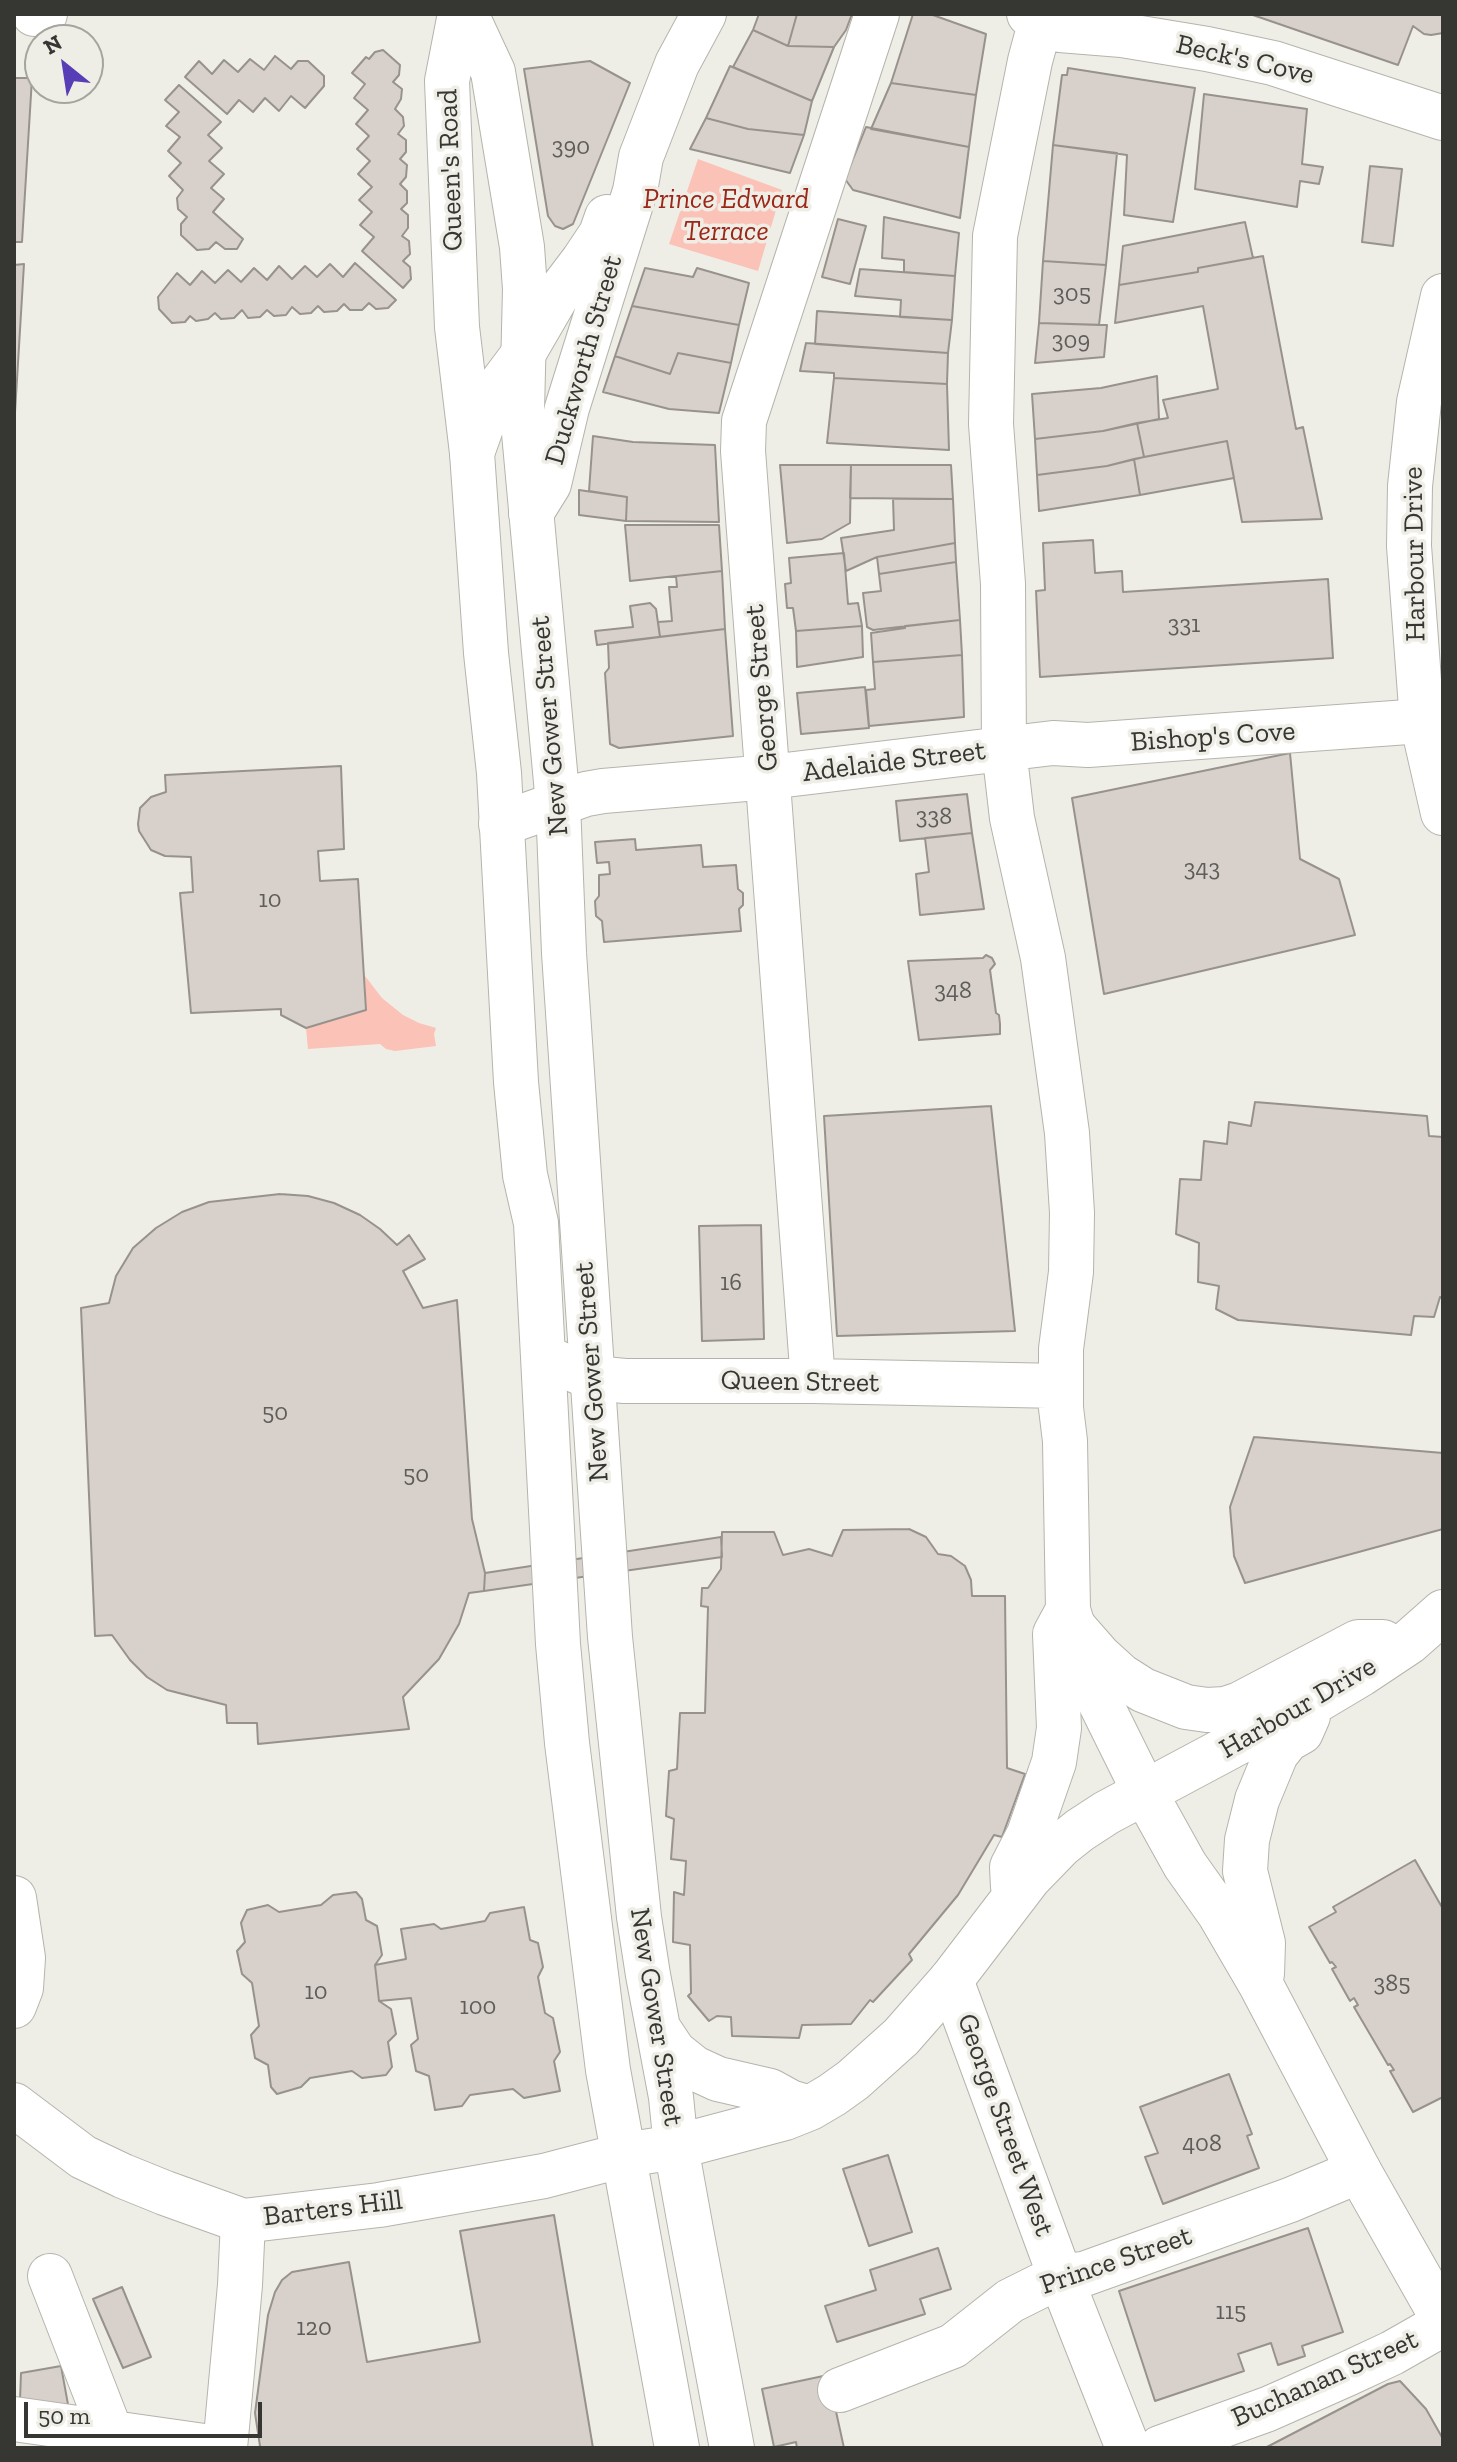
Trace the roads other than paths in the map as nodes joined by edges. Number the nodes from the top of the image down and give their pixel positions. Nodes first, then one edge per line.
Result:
1 (34, 14) edge
2 (45, 14) edge
3 (460, 14) edge
4 (466, 14) edge
5 (704, 14) edge
6 (877, 14) edge
7 (1039, 17) edge
8 (1443, 118) edge
9 (641, 157) junction
10 (525, 289) joint
11 (1443, 296) edge
12 (457, 327) joint
13 (522, 356) junction
14 (472, 453) junction
15 (531, 513) junction
16 (1422, 721) junction
17 (1004, 749) junction
18 (769, 777) junction
19 (558, 804) junction
20 (1443, 813) edge
21 (501, 824) junction
22 (544, 1357) junction
23 (593, 1378) junction
24 (813, 1381) junction
25 (1061, 1386) junction
26 (1443, 1612) edge
27 (1070, 1617) junction
28 (1409, 1642) junction
29 (1314, 1702) junction
30 (1145, 1793) junction
31 (1014, 1897) junction
32 (14, 1898) edge
33 (951, 1980) junction
34 (1261, 1985) junction
35 (14, 2006) edge
36 (657, 2027) junction
37 (14, 2105) edge
38 (810, 2108) junction
39 (676, 2147) junction
40 (624, 2155) junction
41 (1359, 2171) junction
42 (243, 2221) junction
43 (50, 2276) dead end
44 (1060, 2276) junction
45 (1443, 2321) edge
46 (840, 2390) dead end
47 (14, 2419) edge
48 (111, 2433) junction
49 (218, 2448) edge
50 (225, 2448) edge
51 (677, 2448) edge
52 (732, 2448) edge
53 (1128, 2448) edge
54 (1160, 2448) edge

1 - 2 main road
3 - 12 main road, Queen's Road
4 - 10 main road, Queen's Road
5 - 9 main road, Duckworth Street
6 - 18 main road, George Street
7 - 8 main road, Beck's Cove
7 - 17 main road
9 - 13 main road, Duckworth Street
9 - 15 main road, Duckworth Street
10 - 13 main road, New Gower Street
11 - 16 main road, Harbour Drive
12 - 14 main road, New Gower Street
13 - 14 main road, Duckworth Street
13 - 15 main road, New Gower Street
14 - 21 main road, New Gower Street
15 - 19 main road, New Gower Street
16 - 17 main road, Bishop's Cove
16 - 20 main road, Harbour Drive
17 - 18 main road, Adelaide Street
17 - 25 main road
18 - 19 main road, Adelaide Street
18 - 24 main road, George Street
19 - 21 main road, Adelaide Street
19 - 23 main road, New Gower Street
21 - 22 main road, New Gower Street
22 - 23 main road, Queen Street
22 - 40 main road, New Gower Street
23 - 24 main road, Queen Street
23 - 36 main road, New Gower Street
24 - 25 main road, Queen Street
25 - 27 main road
26 - 28 main road, Harbour Drive
27 - 28 main road
27 - 30 main road
27 - 31 main road
28 - 29 main road, Harbour Drive
29 - 30 main road, Harbour Drive
29 - 34 main road
30 - 31 main road, Harbour Drive
30 - 34 main road
31 - 33 main road, Harbour Drive
32 - 35 main road
33 - 38 main road, Barters Hill
33 - 44 main road, George Street West
34 - 41 main road
36 - 38 main road
36 - 39 main road, New Gower Street
37 - 42 main road, Barters Hill
38 - 39 main road, Barters Hill
39 - 40 main road, Barters Hill
39 - 52 main road, New Gower Street
40 - 42 main road, Barters Hill
40 - 51 main road, New Gower Street
41 - 44 main road, Prince Street
41 - 45 main road
42 - 50 main road
43 - 48 main road
44 - 46 main road, Prince Street
44 - 53 main road, George Street West
45 - 54 main road, Buchanan Street
47 - 48 main road
48 - 49 main road

